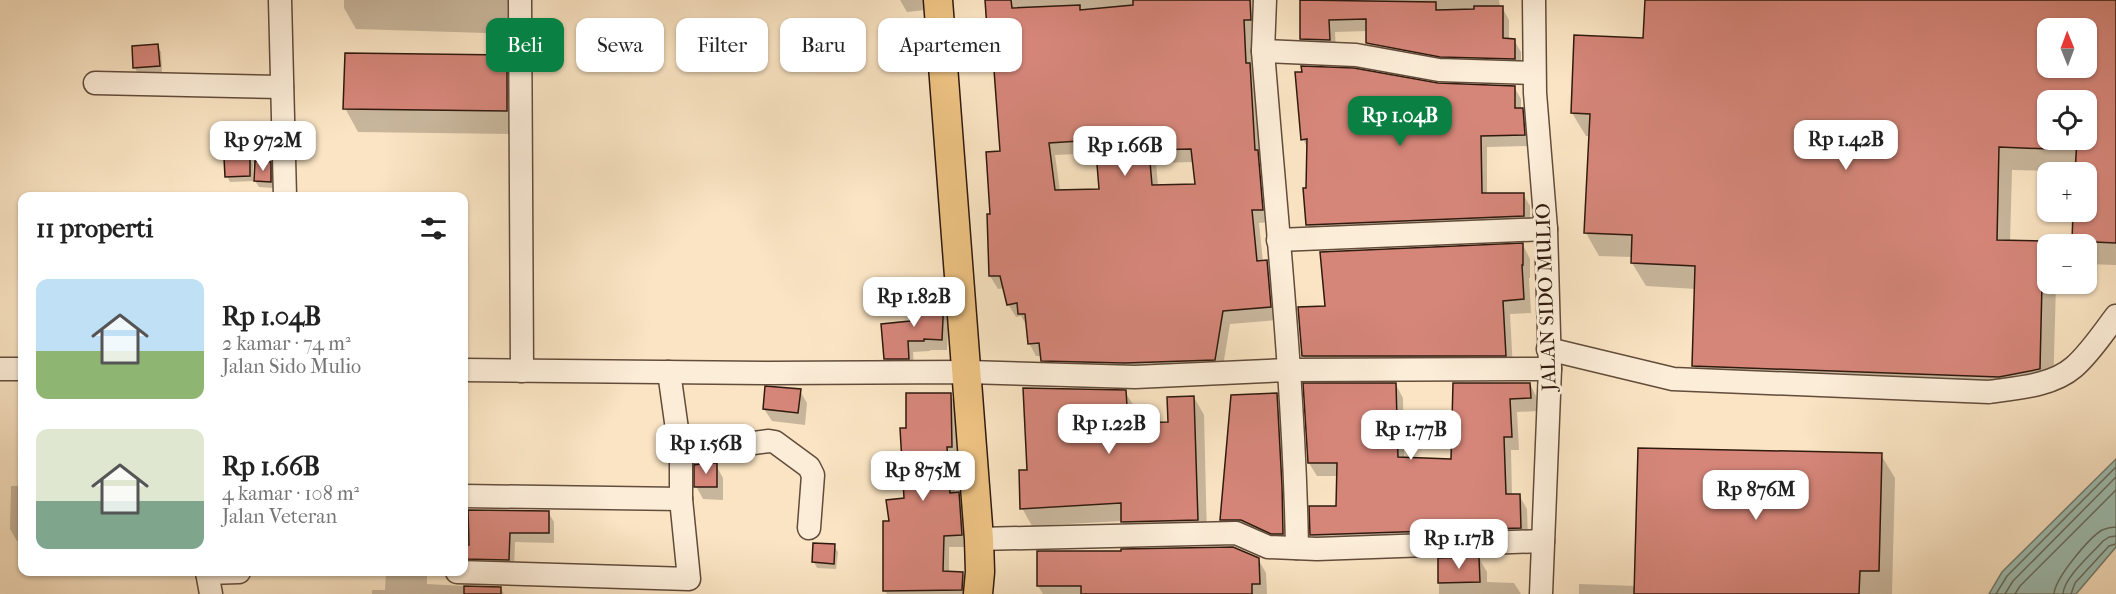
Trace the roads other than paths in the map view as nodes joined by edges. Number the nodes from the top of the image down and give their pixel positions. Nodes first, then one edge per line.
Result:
1 (280, 0) edge
2 (520, 0) edge
3 (938, 0) edge
4 (1265, 0) edge
5 (1534, 0) edge
6 (1263, 51) junction
7 (1534, 73) junction
8 (95, 84) dead end
9 (282, 87) junction
10 (285, 192) edge
11 (1546, 230) junction
12 (1278, 240) junction
13 (2116, 316) edge
14 (1549, 359) junction
15 (0, 369) edge
16 (18, 369) edge
17 (468, 370) edge
18 (1288, 370) junction
19 (522, 371) junction
20 (669, 372) junction
21 (968, 372) junction
22 (681, 458) junction
23 (468, 496) edge
24 (681, 499) junction
25 (809, 528) dead end
26 (979, 539) junction
27 (1543, 541) junction
28 (1297, 548) junction
29 (468, 573) edge
30 (224, 576) edge
31 (208, 580) edge
32 (688, 586) edge
33 (982, 587) edge
34 (1541, 594) edge

1 - 9 street
2 - 19 street
3 - 21 main road
4 - 6 street
5 - 7 street, JALAN SIDO MULIO
6 - 7 street
6 - 12 street
7 - 11 street, JALAN SIDO MULIO
8 - 9 street
9 - 10 street
11 - 12 street
11 - 14 street, JALAN SIDO MULIO
12 - 18 street
13 - 14 street
14 - 18 street
14 - 27 street, JALAN SIDO MULIO
15 - 16 street
17 - 19 street
18 - 21 street
18 - 28 street
19 - 20 street
20 - 21 street
20 - 22 street
21 - 26 main road
22 - 24 street
22 - 25 street
23 - 24 street
24 - 32 street
26 - 28 street
26 - 33 main road
27 - 28 street
27 - 34 street, JALAN SIDO MULIO
29 - 32 street
30 - 31 street

